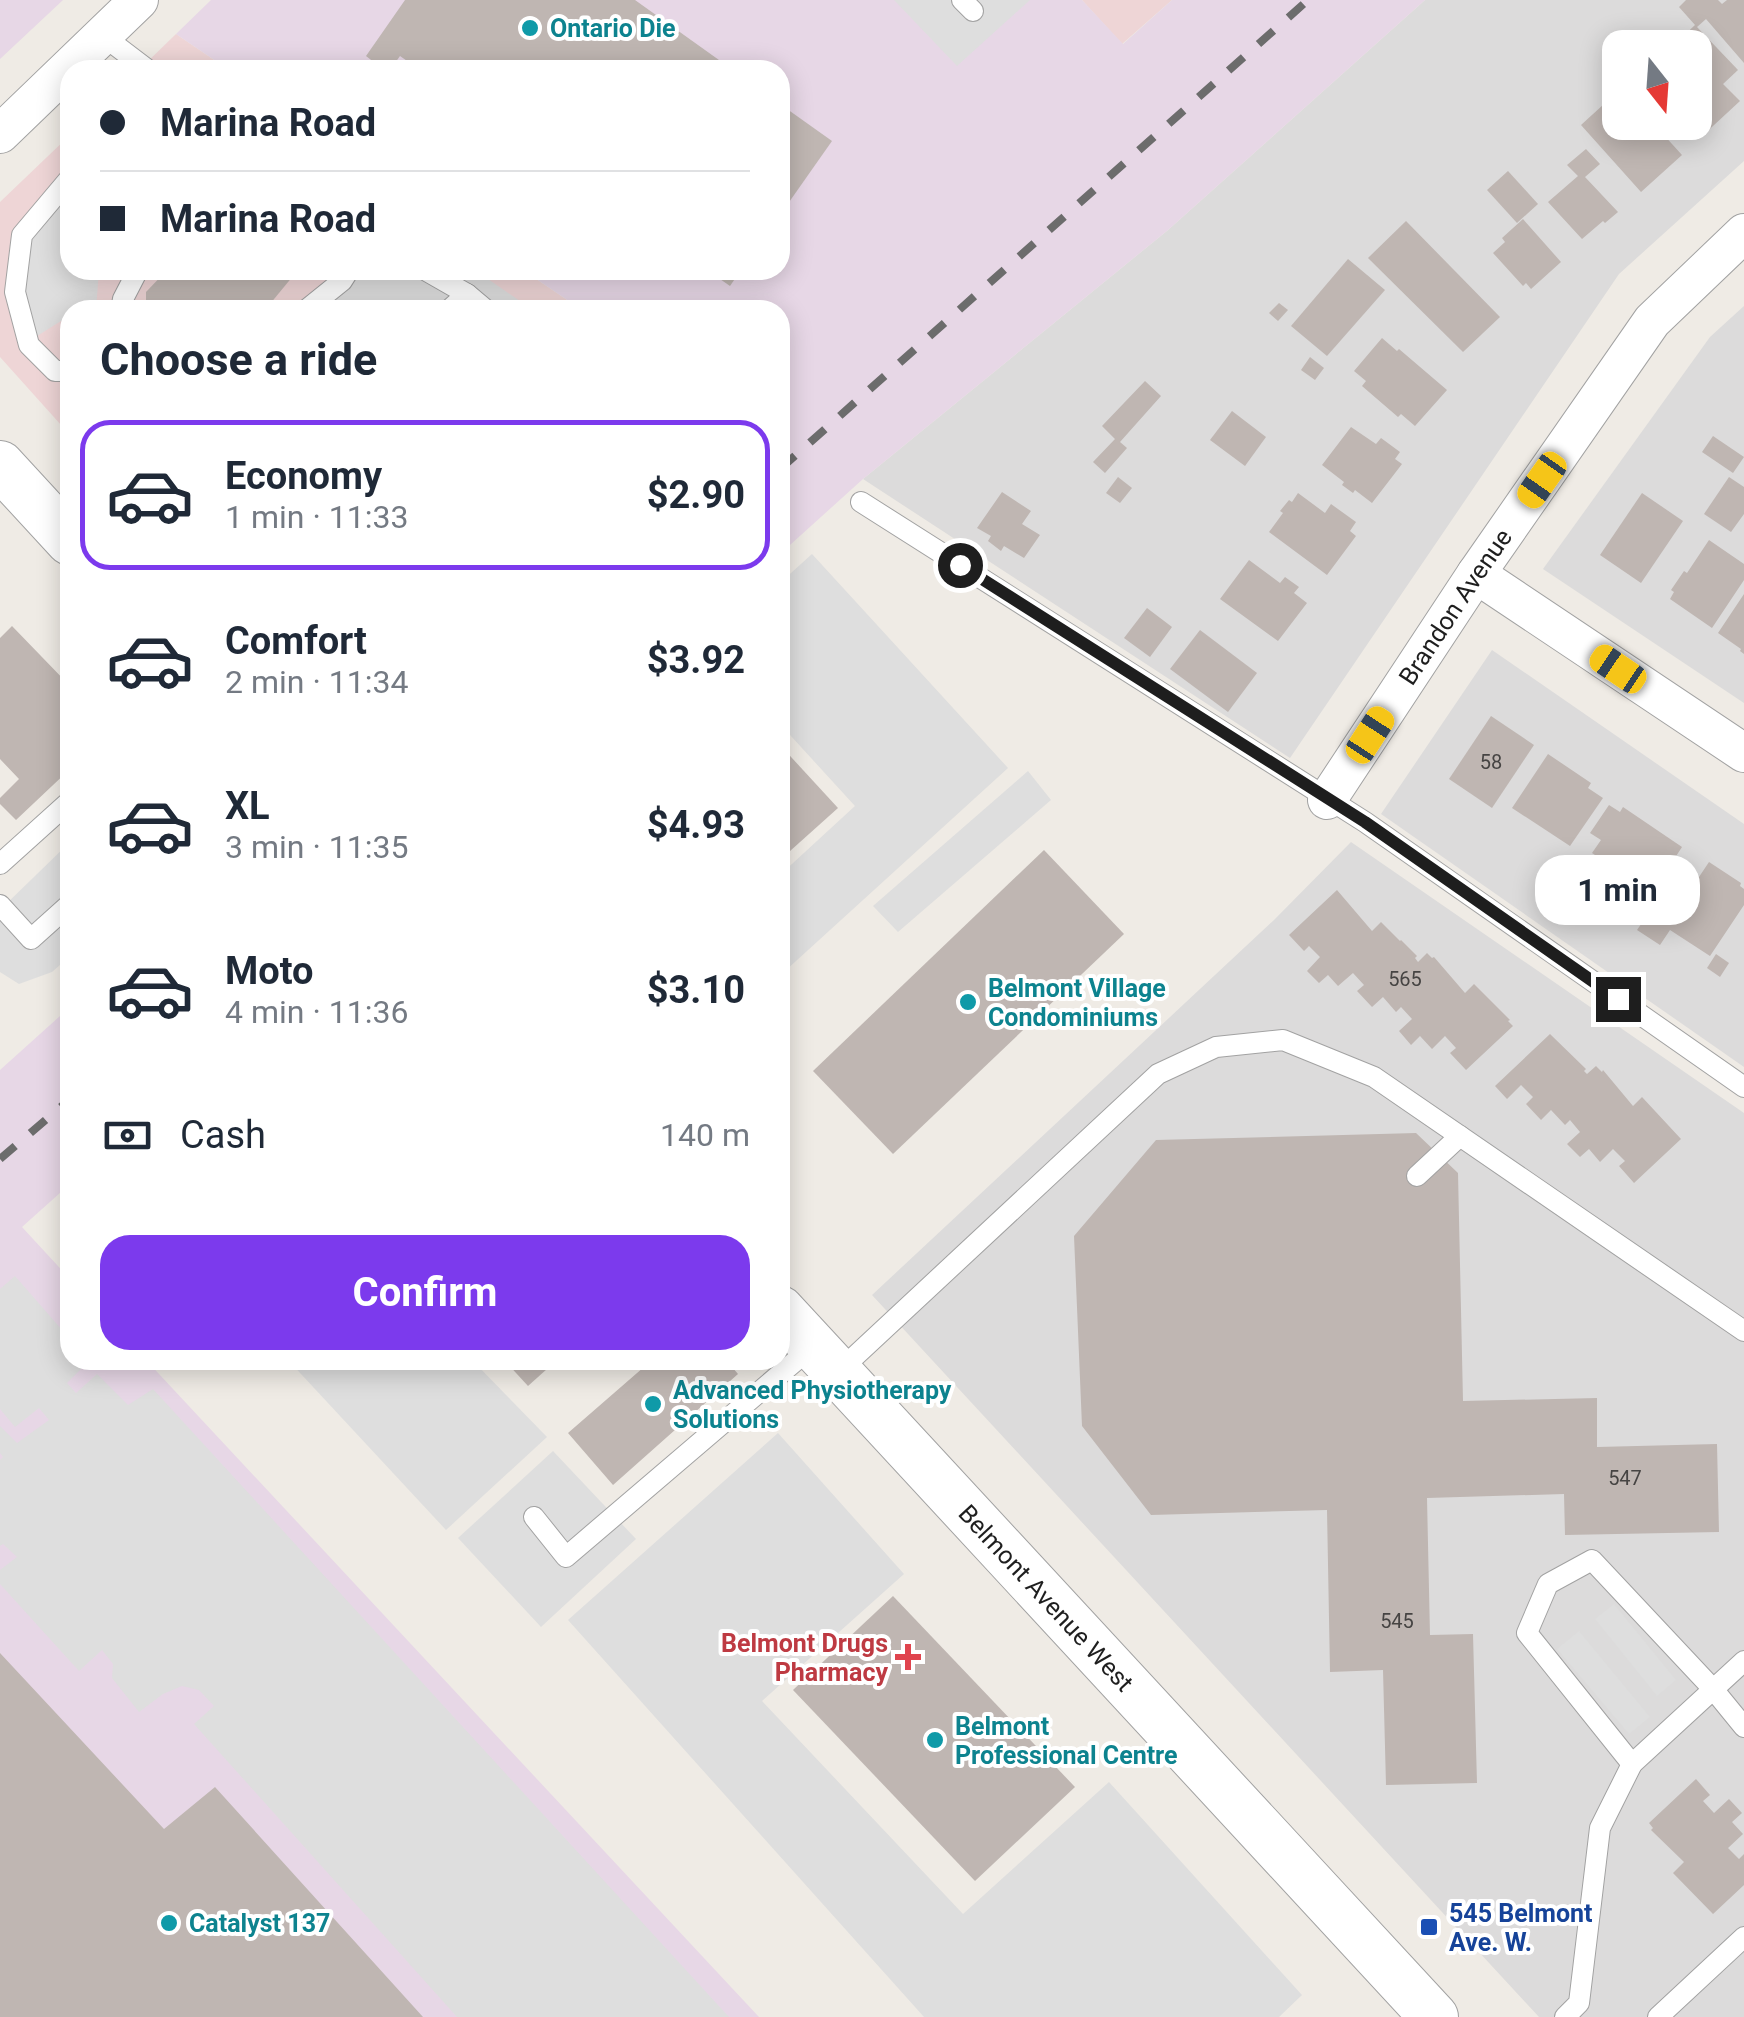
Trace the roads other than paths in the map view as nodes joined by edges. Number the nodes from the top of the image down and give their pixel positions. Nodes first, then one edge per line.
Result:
1 (139, 0) edge
2 (102, 35) junction
3 (76, 60) edge
4 (135, 60) edge
5 (60, 76) edge
6 (0, 134) edge
7 (60, 190) edge
8 (1744, 233) edge
9 (343, 280) edge
10 (442, 280) edge
11 (467, 294) junction
12 (318, 300) edge
13 (460, 300) edge
14 (474, 300) edge
15 (60, 371) edge
16 (0, 465) edge
17 (862, 502) dead end
18 (60, 530) edge
19 (1476, 574) junction
20 (1744, 753) edge
21 (1327, 800) junction
22 (60, 809) edge
23 (3, 856) edge
24 (0, 905) edge
25 (60, 913) edge
26 (1744, 1087) edge
27 (1460, 1136) junction
28 (1418, 1176) dead end
29 (790, 1321) edge
30 (1744, 1331) edge
31 (825, 1359) junction
32 (534, 1517) dead end
33 (1744, 1661) edge
34 (1713, 1689) junction
35 (1744, 1726) edge
36 (1632, 1764) junction
37 (1744, 1937) edge
38 (1434, 2017) edge
39 (1566, 2017) edge
40 (1658, 2017) edge

1 - 2 street
2 - 3 street
2 - 4 lane
5 - 6 street
7 - 15 lane
8 - 19 street, Brandon Avenue
9 - 12 lane
10 - 11 lane
11 - 13 lane
11 - 14 lane
16 - 18 street
17 - 21 lane
19 - 20 street
19 - 21 street, Brandon Avenue
21 - 26 lane
22 - 23 lane
24 - 25 lane
27 - 28 lane
27 - 30 lane
27 - 31 lane
29 - 31 street, Belmont Avenue West
31 - 32 lane
31 - 38 street, Belmont Avenue West
33 - 34 lane
34 - 35 lane
34 - 36 lane
34 - 36 lane
36 - 39 lane
37 - 40 lane

